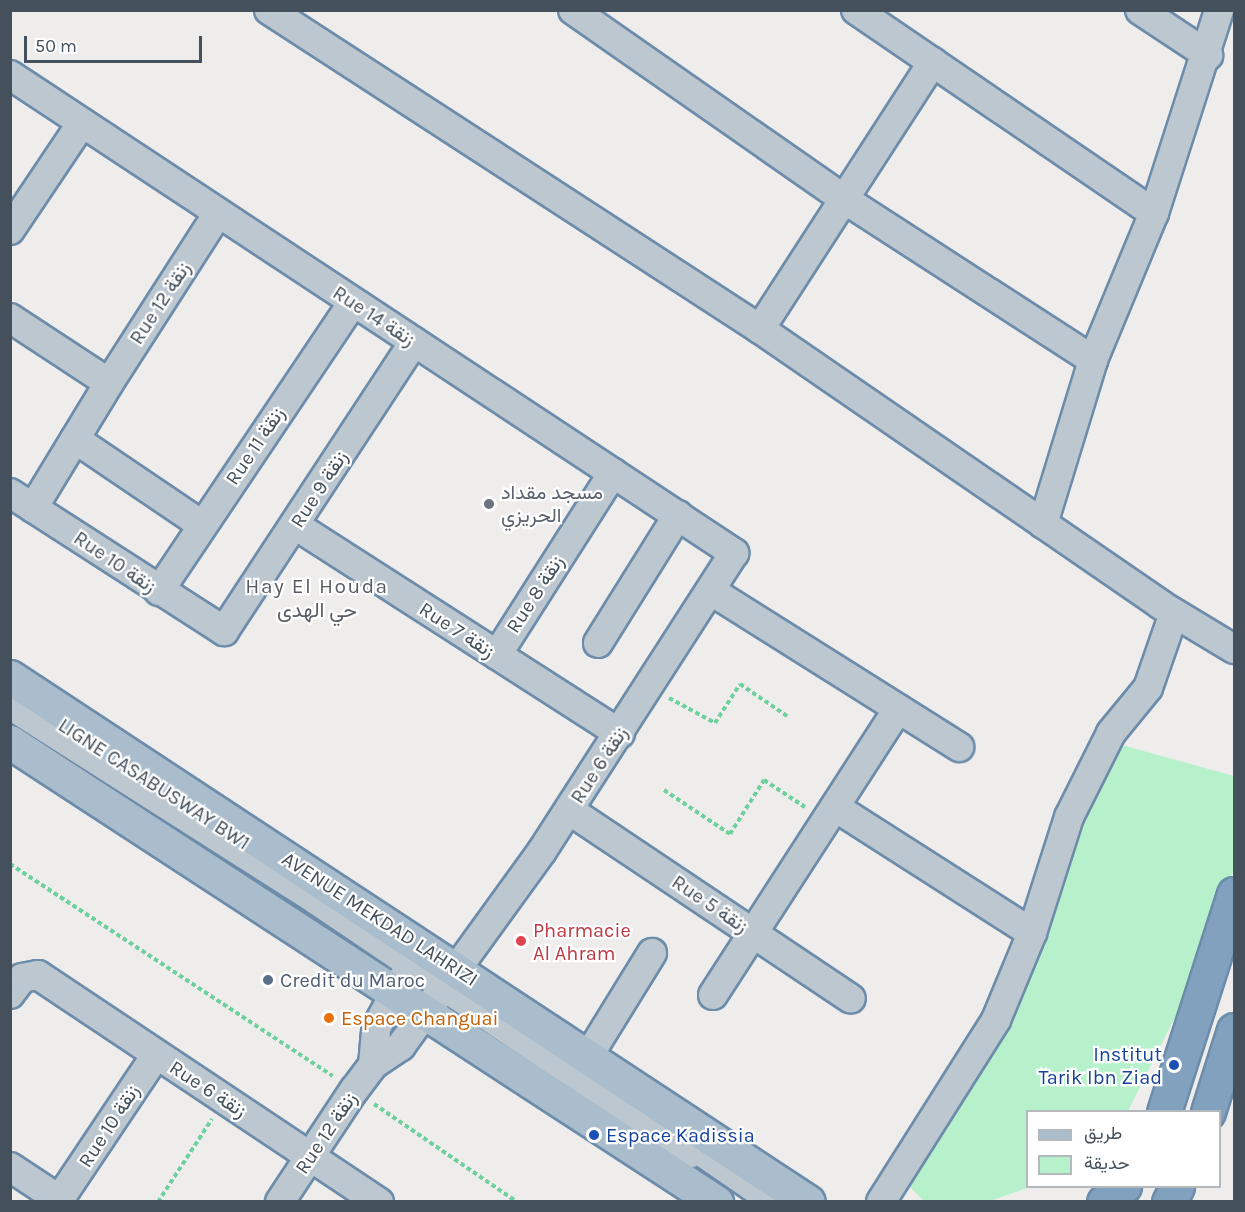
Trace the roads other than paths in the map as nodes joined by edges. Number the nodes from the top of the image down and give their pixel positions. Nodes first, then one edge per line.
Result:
1 (573, 10) edge
2 (856, 10) edge
3 (1140, 10) edge
4 (1219, 10) edge
5 (274, 12) edge
6 (887, 20) edge
7 (1208, 55) junction
8 (933, 62) junction
9 (10, 75) edge
10 (82, 123) junction
11 (844, 199) junction
12 (218, 213) junction
13 (1154, 213) junction
14 (10, 230) edge
15 (353, 302) junction
16 (10, 318) edge
17 (760, 329) junction
18 (414, 342) junction
19 (1093, 360) junction
20 (104, 379) junction
21 (75, 439) junction
22 (612, 473) junction
23 (22, 500) edge
24 (678, 515) junction
25 (1043, 524) junction
26 (202, 525) junction
27 (295, 525) junction
28 (735, 556) joint
29 (159, 591) junction
30 (713, 592) junction
31 (1174, 613) junction
32 (220, 632) joint
33 (598, 643) dead end
34 (1234, 649) edge
35 (497, 655) junction
36 (10, 676) edge
37 (10, 690) edge
38 (10, 705) edge
39 (898, 709) junction
40 (620, 734) junction
41 (10, 742) edge
42 (959, 747) dead end
43 (569, 810) junction
44 (830, 813) junction
45 (1234, 894) edge
46 (753, 933) junction
47 (1032, 933) junction
48 (652, 953) dead end
49 (410, 964) junction
50 (444, 987) junction
51 (10, 994) edge
52 (713, 995) dead end
53 (851, 999) dead end
54 (1234, 1030) edge
55 (156, 1055) junction
56 (589, 1055) junction
57 (373, 1065) junction
58 (1165, 1110) edge
59 (1209, 1110) edge
60 (310, 1155) junction
61 (10, 1167) edge
62 (1122, 1188) edge
63 (1132, 1188) edge
64 (1176, 1188) edge
65 (280, 1202) edge
66 (379, 1202) edge
67 (716, 1202) edge
68 (762, 1202) edge
69 (775, 1202) edge
70 (808, 1202) edge
71 (881, 1202) edge
72 (1104, 1202) edge
73 (1125, 1202) edge
74 (1169, 1202) edge

1 - 11 street
2 - 6 street
3 - 7 street
4 - 7 street
5 - 17 street
6 - 8 street
7 - 13 street
8 - 11 street
8 - 13 street
9 - 10 street, Rue 14 زنقة
10 - 12 street, Rue 14 زنقة
10 - 14 street
11 - 17 street
11 - 19 street
12 - 15 street, Rue 14 زنقة
12 - 20 street, Rue 12 زنقة
13 - 19 street
15 - 18 street, Rue 14 زنقة
15 - 26 street, Rue 11 زنقة
16 - 20 street
17 - 25 street
18 - 22 street, Rue 14 زنقة
18 - 27 street, Rue 9 زنقة
19 - 25 street
20 - 21 street, Rue 12 زنقة
21 - 23 street, Rue 12 زنقة
21 - 26 street
22 - 24 street, Rue 14 زنقة
22 - 35 street, Rue 8 زنقة
23 - 29 street, Rue 10 زنقة
24 - 28 street, Rue 14 زنقة
24 - 33 street
25 - 31 street
26 - 29 street, Rue 11 زنقة
27 - 32 street, Rue 9 زنقة
27 - 35 street, Rue 7 زنقة
28 - 30 street, Rue 6 زنقة
29 - 32 street, Rue 10 زنقة
30 - 39 street
30 - 40 street, Rue 6 زنقة
31 - 34 street
31 - 47 street
35 - 40 street, Rue 7 زنقة
36 - 49 main road, AVENUE MEKDAD LAHRIZI
37 - 49 street, LIGNE CASABUSWAY BW1
38 - 49 street, LIGNE CASABUSWAY BW1
39 - 42 street
39 - 44 street
40 - 43 street, Rue 6 زنقة
41 - 49 main road, AVENUE MEKDAD LAHRIZI
43 - 46 street, Rue 5 زنقة
43 - 50 street, Rue 6 زنقة
44 - 46 street
44 - 47 street
45 - 58 highway
46 - 52 street
46 - 53 street, Rue 5 زنقة
47 - 71 street
48 - 56 street
49 - 50 main road, AVENUE MEKDAD LAHRIZI
49 - 50 main road, AVENUE MEKDAD LAHRIZI
49 - 57 street
50 - 56 main road, AVENUE MEKDAD LAHRIZI
50 - 57 street, Rue 12 زنقة
50 - 67 main road, AVENUE MEKDAD LAHRIZI
50 - 68 street
50 - 69 street
51 - 55 street, Rue 6 زنقة
54 - 59 highway
55 - 60 street, Rue 6 زنقة
55 - 61 street, Rue 10 زنقة
56 - 70 main road, AVENUE MEKDAD LAHRIZI
57 - 60 street, Rue 12 زنقة
60 - 65 street, Rue 12 زنقة
60 - 66 street, Rue 6 زنقة
62 - 72 highway
63 - 73 highway
64 - 74 highway

